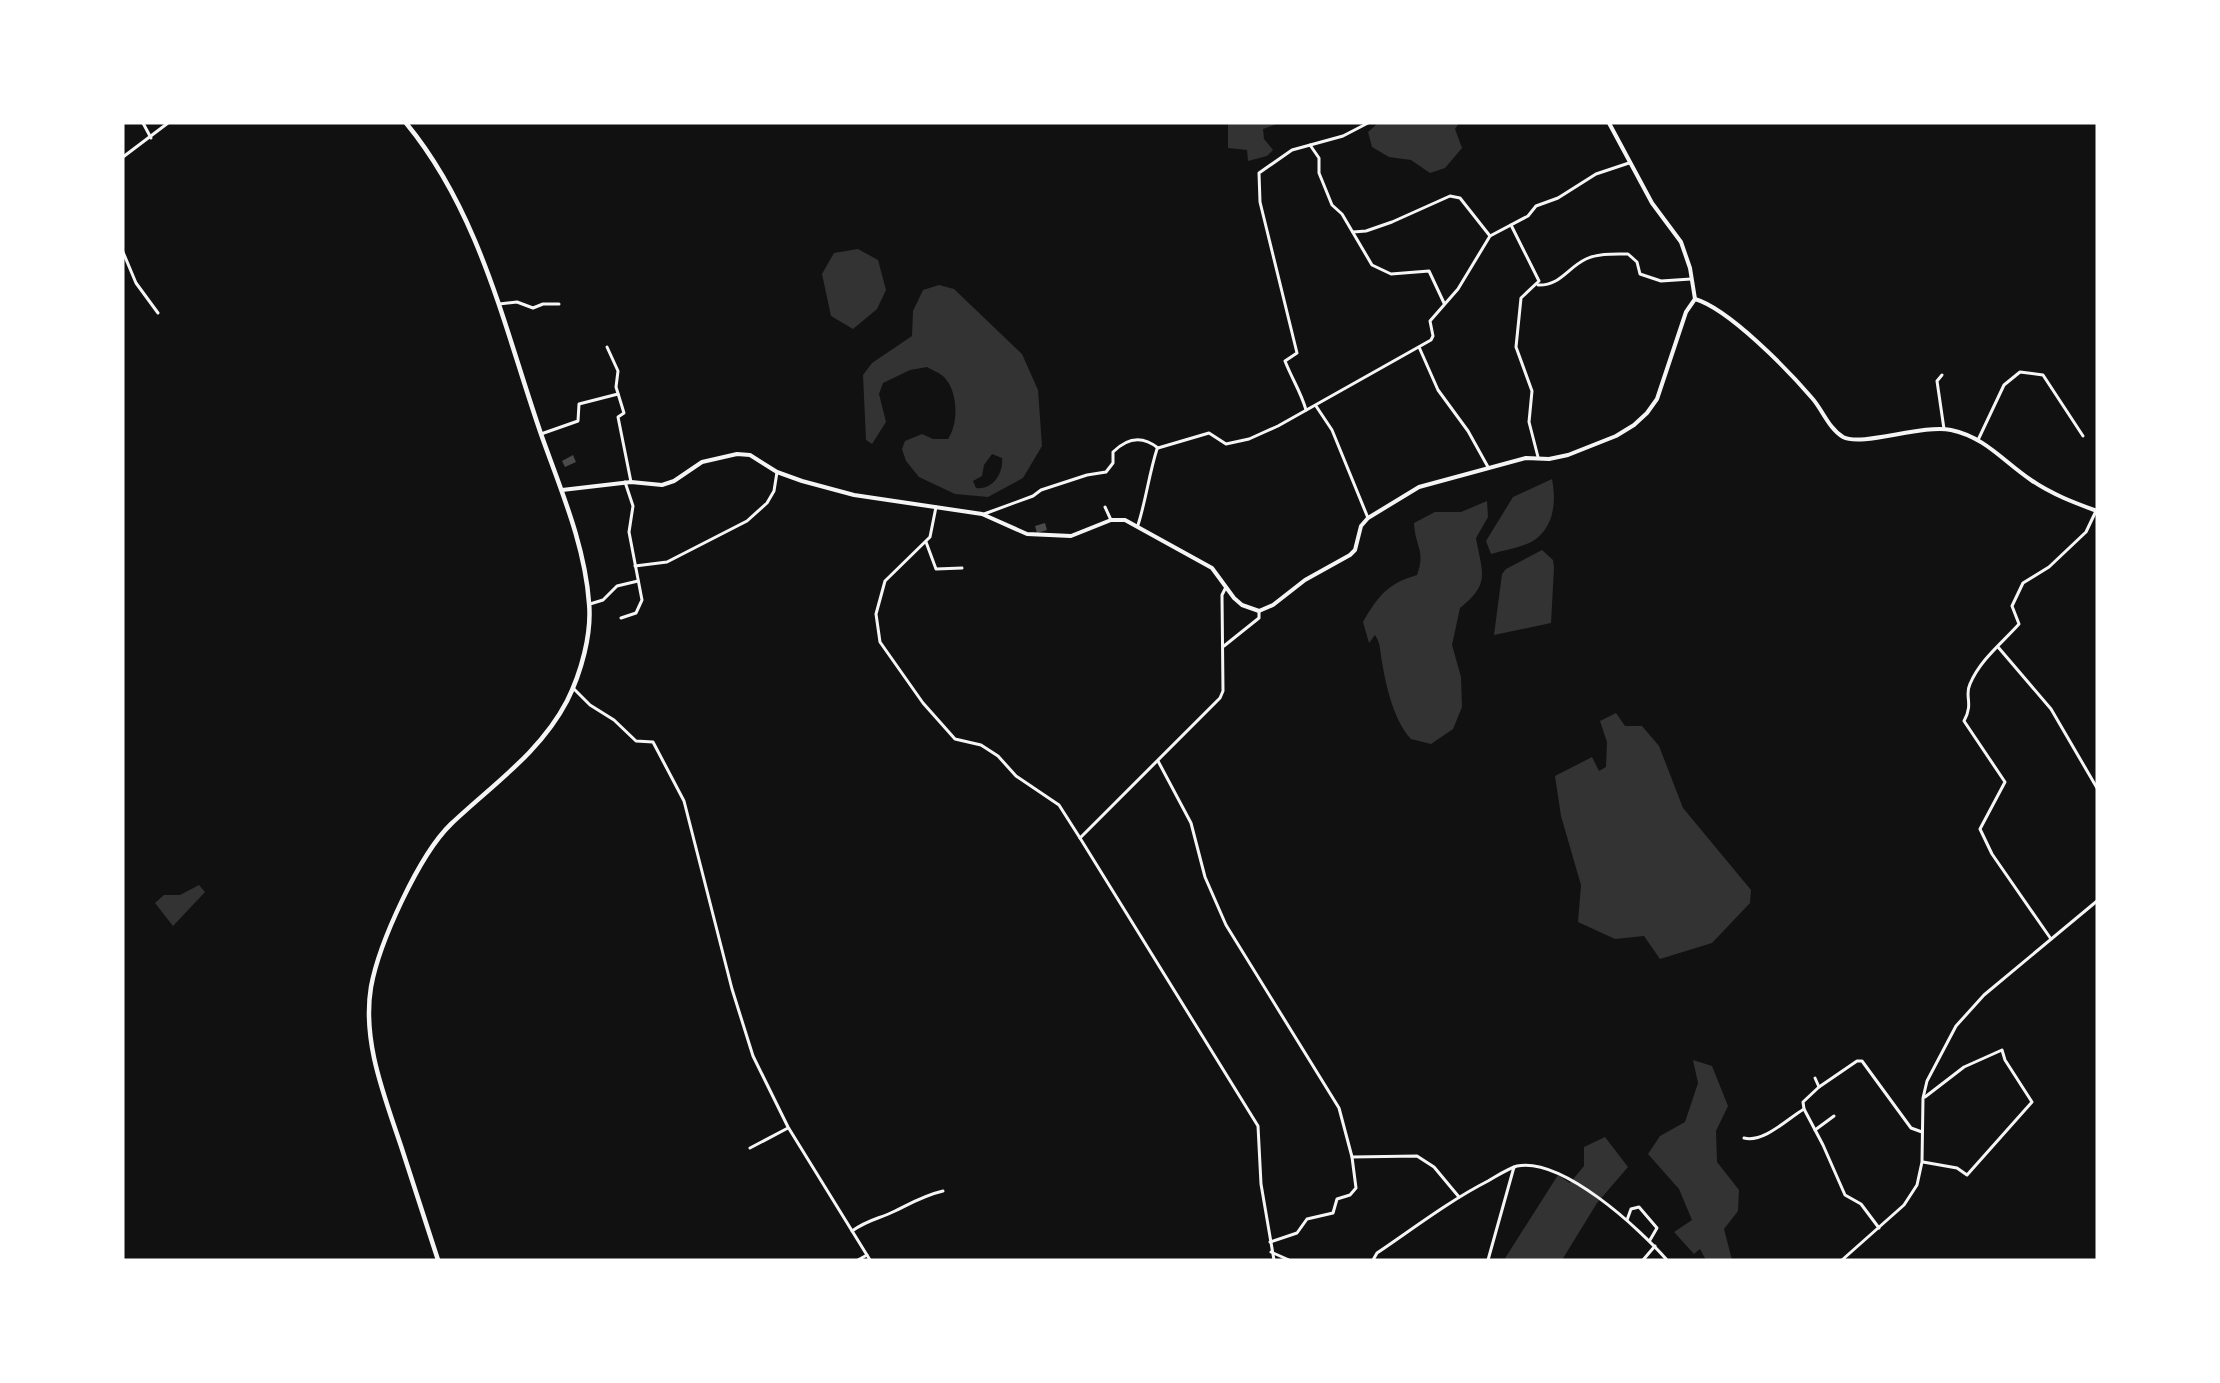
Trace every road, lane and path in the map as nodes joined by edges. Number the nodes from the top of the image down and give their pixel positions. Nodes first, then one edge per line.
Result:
1 (142, 123) edge
2 (168, 123) edge
3 (406, 123) edge
4 (1368, 123) edge
5 (1612, 124) edge
6 (151, 138) junction
7 (1310, 145) junction
8 (123, 157) edge
9 (1629, 163) junction
10 (1511, 225) junction
11 (1352, 232) junction
12 (1490, 236) junction
13 (123, 252) edge
14 (1691, 279) junction
15 (1538, 285) junction
16 (1695, 299) junction
17 (1444, 303) junction
18 (499, 304) junction
19 (559, 304) dead end
20 (158, 313) dead end
21 (607, 347) dead end
22 (1419, 347) junction
23 (1942, 375) dead end
24 (618, 394) junction
25 (1316, 405) junction
26 (1306, 410) junction
27 (1944, 429) junction
28 (541, 434) junction
29 (2083, 436) dead end
30 (1978, 440) junction
31 (1158, 448) junction
32 (1538, 457) junction
33 (1488, 467) junction
34 (777, 472) junction
35 (625, 482) junction
36 (631, 482) junction
37 (562, 490) junction
38 (936, 507) junction
39 (1105, 507) dead end
40 (2097, 511) edge
41 (982, 514) junction
42 (1368, 518) junction
43 (1112, 520) junction
44 (1138, 525) junction
45 (926, 543) junction
46 (635, 566) junction
47 (962, 568) dead end
48 (639, 581) junction
49 (1225, 588) junction
50 (590, 604) junction
51 (1259, 611) junction
52 (621, 618) dead end
53 (1224, 646) junction
54 (1998, 647) junction
55 (572, 687) junction
56 (1158, 760) junction
57 (2097, 788) edge
58 (1080, 838) junction
59 (2097, 900) edge
60 (2051, 939) junction
61 (1815, 1078) dead end
62 (1819, 1087) junction
63 (1923, 1098) junction
64 (1804, 1109) junction
65 (1834, 1116) dead end
66 (788, 1127) junction
67 (1815, 1130) junction
68 (1922, 1132) junction
69 (1744, 1138) dead end
70 (750, 1148) dead end
71 (1352, 1157) junction
72 (1922, 1162) junction
73 (1514, 1167) junction
74 (943, 1191) dead end
75 (1460, 1197) junction
76 (1627, 1220) junction
77 (1879, 1228) junction
78 (852, 1231) junction
79 (1650, 1240) junction
80 (1270, 1242) junction
81 (1655, 1246) junction
82 (1271, 1252) junction
83 (867, 1255) junction
84 (438, 1260) edge
85 (858, 1260) edge
86 (870, 1260) edge
87 (1274, 1260) edge
88 (1289, 1260) edge
89 (1373, 1260) edge
90 (1488, 1260) edge
91 (1643, 1260) edge
92 (1667, 1260) edge
93 (1842, 1260) edge

1 - 6 street
2 - 6 street
3 - 18 main road
4 - 7 street
5 - 9 street
6 - 8 street
7 - 11 street
7 - 26 street
9 - 10 street
9 - 14 street
10 - 12 street
10 - 15 street
11 - 12 street
11 - 17 street
12 - 17 street
13 - 20 street
14 - 15 street
14 - 16 street
15 - 32 street
16 - 27 street
16 - 32 street
17 - 22 street
18 - 19 street
18 - 28 main road
21 - 24 street
22 - 25 street
22 - 33 street
23 - 27 street
24 - 28 street
24 - 36 street
25 - 26 street
25 - 42 street
26 - 31 street
27 - 30 street
28 - 37 main road
29 - 30 street
30 - 40 street
31 - 41 street
31 - 44 street
32 - 33 street
33 - 42 street
34 - 36 street
34 - 38 street
34 - 46 street
35 - 36 street
35 - 37 street
35 - 46 street
37 - 50 main road
38 - 41 street
38 - 45 street
39 - 43 street
40 - 54 street
41 - 43 street
42 - 51 street
43 - 44 street
44 - 49 street
45 - 47 street
45 - 58 street
46 - 48 street
48 - 50 street
48 - 52 street
49 - 51 street
49 - 53 street
50 - 55 main road
51 - 53 street
53 - 56 street
54 - 57 street
54 - 60 street
55 - 66 street
55 - 84 main road
56 - 58 street
56 - 71 street
58 - 80 street
59 - 60 street
60 - 63 street
61 - 62 street
62 - 64 street
62 - 68 street
63 - 68 street
63 - 72 street
64 - 67 street
64 - 69 street
65 - 67 street
66 - 70 street
66 - 78 street
67 - 77 street
68 - 72 street
71 - 75 street
71 - 80 street
72 - 77 street
73 - 75 street
73 - 76 street
73 - 90 street
74 - 78 street
75 - 89 street
76 - 79 street
76 - 79 street
77 - 93 street
78 - 83 street
79 - 81 street
80 - 82 street
81 - 91 street
81 - 92 street
82 - 87 street
82 - 88 street
83 - 85 street
83 - 86 street

